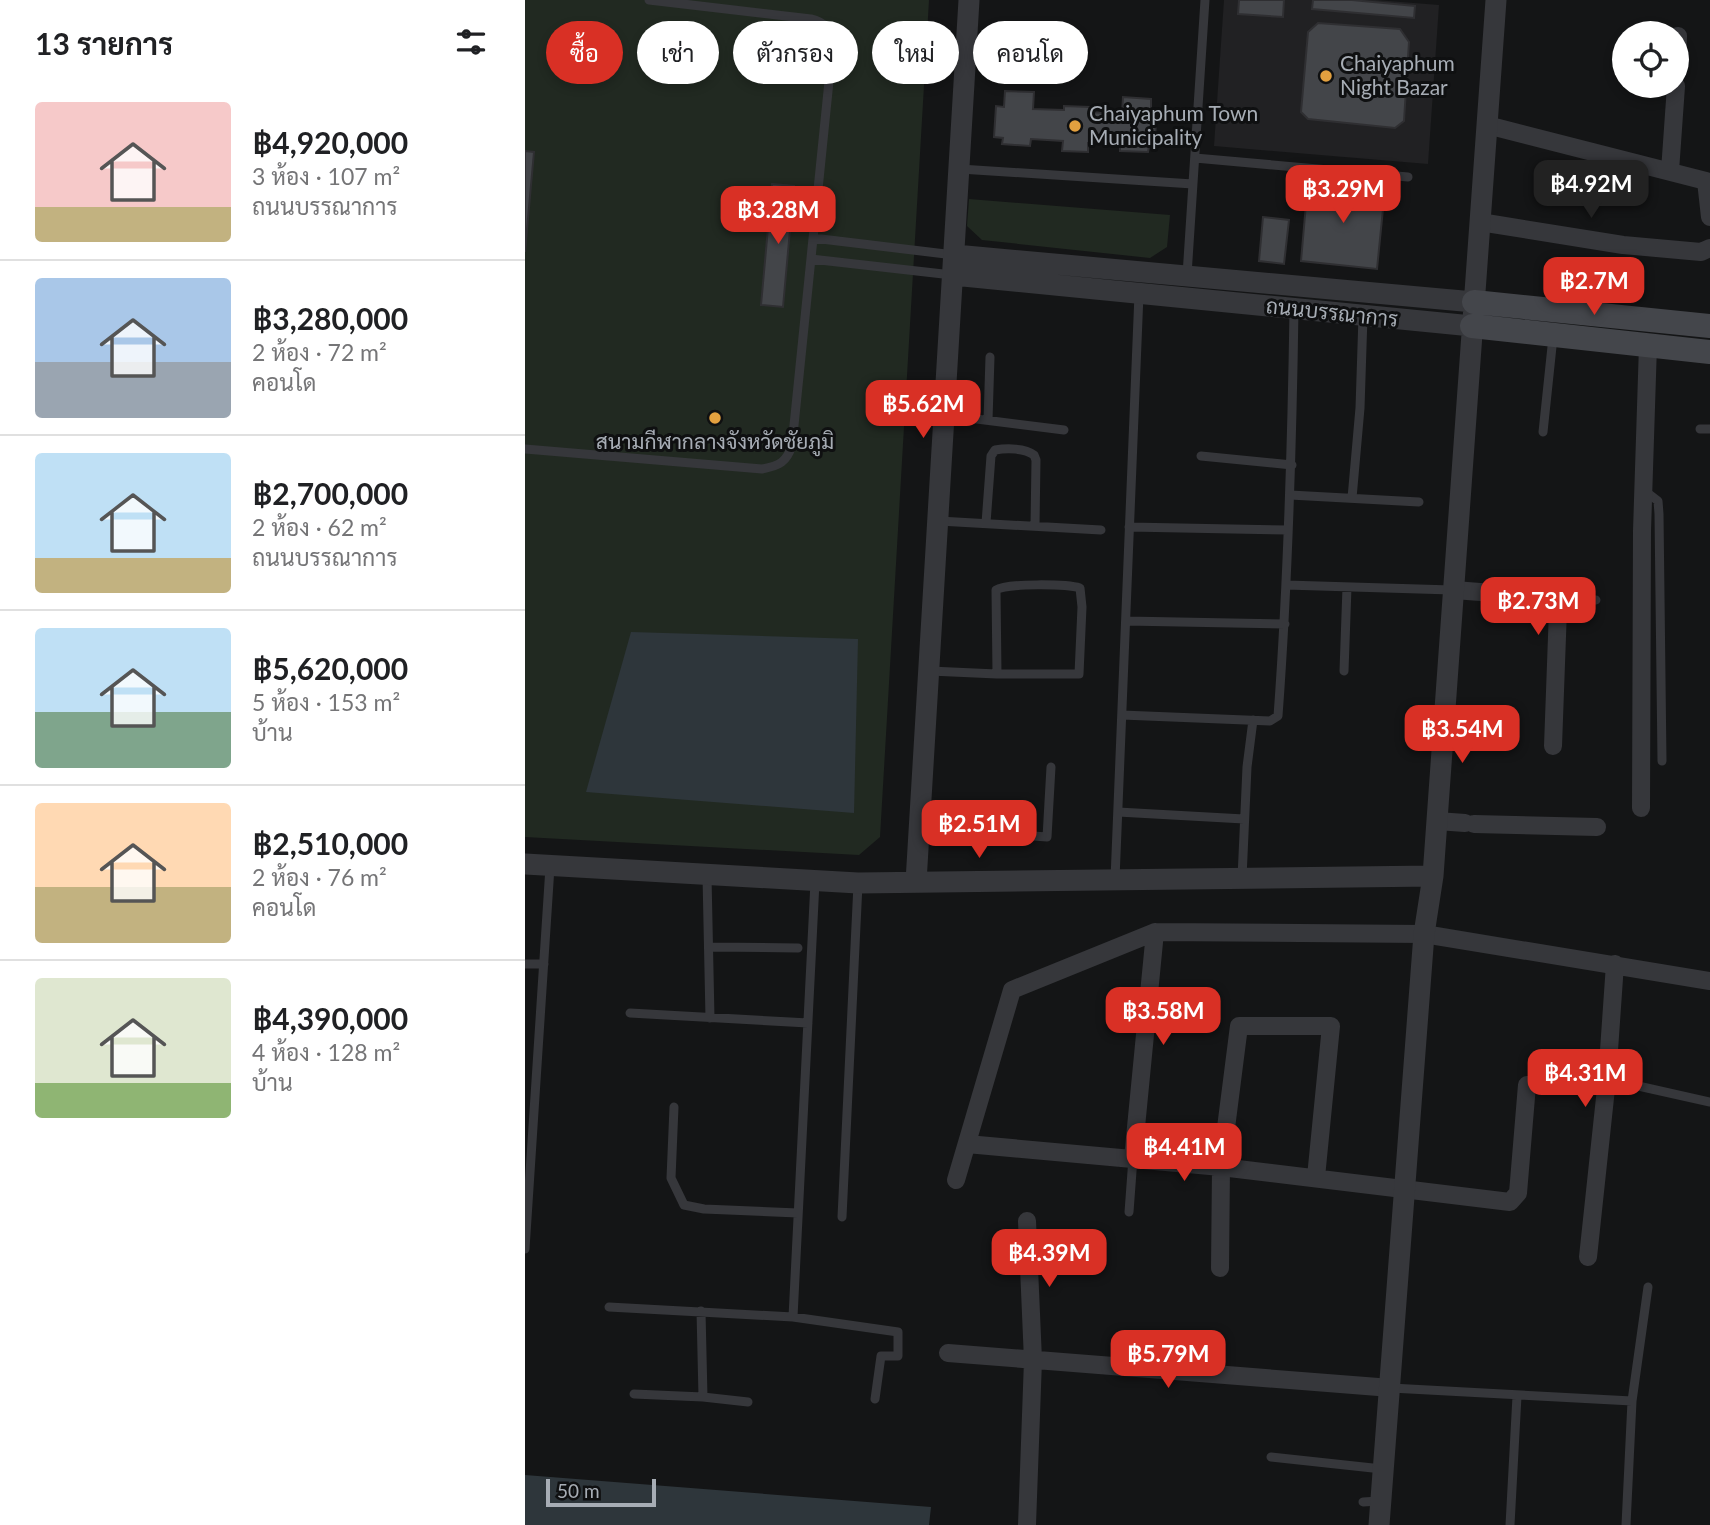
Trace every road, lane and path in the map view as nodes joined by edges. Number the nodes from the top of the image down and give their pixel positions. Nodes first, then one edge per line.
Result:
1 (649, 0) edge
2 (969, 0) edge
3 (1205, 0) edge
4 (1496, 0) edge
5 (1675, 98) edge
6 (1487, 125) junction
7 (1195, 158) junction
8 (960, 169) junction
9 (1669, 171) junction
10 (1408, 177) dead end
11 (1708, 181) edge
12 (1193, 184) junction
13 (1710, 217) edge
14 (1480, 222) junction
15 (813, 238) junction
16 (1710, 248) edge
17 (811, 259) junction
18 (954, 265) junction
19 (1187, 276) junction
20 (1139, 294) junction
21 (1185, 298) junction
22 (1294, 309) junction
23 (1473, 314) junction
24 (1363, 316) junction
25 (1554, 323) junction
26 (1710, 326) edge
27 (1648, 345) junction
28 (1710, 352) edge
29 (990, 357) dead end
30 (945, 415) junction
31 (988, 420) junction
32 (1063, 430) dead end
33 (1543, 432) dead end
34 (525, 449) edge
35 (1201, 456) dead end
36 (1292, 465) junction
37 (1643, 490) junction
38 (1290, 495) junction
39 (1352, 498) junction
40 (1419, 502) dead end
41 (939, 521) junction
42 (986, 523) junction
43 (1035, 526) junction
44 (1129, 527) junction
45 (1101, 530) dead end
46 (1288, 530) junction
47 (1286, 585) junction
48 (1347, 587) junction
49 (1454, 590) junction
50 (1596, 600) dead end
51 (1556, 602) junction
52 (1126, 621) junction
53 (1285, 624) junction
54 (930, 671) junction
55 (1344, 671) dead end
56 (997, 674) junction
57 (1122, 715) junction
58 (1253, 720) junction
59 (1553, 746) dead end
60 (1662, 761) dead end
61 (1051, 767) dead end
62 (1641, 808) dead end
63 (1118, 812) junction
64 (1244, 819) junction
65 (1437, 821) junction
66 (1597, 827) dead end
67 (920, 828) junction
68 (525, 864) edge
69 (550, 866) junction
70 (707, 874) junction
71 (1433, 876) junction
72 (1242, 878) junction
73 (1115, 879) junction
74 (815, 880) junction
75 (916, 882) junction
76 (858, 883) junction
77 (1155, 932) junction
78 (1424, 934) junction
79 (709, 947) junction
80 (798, 948) dead end
81 (525, 964) edge
82 (544, 964) junction
83 (1615, 964) junction
84 (1710, 981) edge
85 (630, 1013) dead end
86 (710, 1018) junction
87 (808, 1023) junction
88 (1607, 1079) junction
89 (1527, 1085) dead end
90 (1710, 1102) edge
91 (674, 1107) dead end
92 (967, 1144) junction
93 (1133, 1158) junction
94 (1221, 1167) junction
95 (1316, 1177) junction
96 (956, 1180) dead end
97 (1404, 1188) junction
98 (1129, 1212) dead end
99 (798, 1213) junction
100 (842, 1217) dead end
101 (1027, 1221) dead end
102 (525, 1249) edge
103 (1588, 1257) dead end
104 (1220, 1268) dead end
105 (1648, 1287) dead end
106 (609, 1307) dead end
107 (701, 1311) junction
108 (793, 1317) junction
109 (949, 1353) dead end
110 (1033, 1360) junction
111 (1391, 1388) junction
112 (634, 1394) dead end
113 (1517, 1396) junction
114 (703, 1397) junction
115 (875, 1399) dead end
116 (1632, 1401) junction
117 (748, 1402) dead end
118 (1271, 1457) dead end
119 (1382, 1469) junction
120 (1027, 1525) edge
121 (1379, 1525) edge
122 (1510, 1525) edge
123 (1626, 1525) edge

1 - 15 lane
2 - 8 street
3 - 7 lane
4 - 6 street
5 - 9 street
6 - 9 street
6 - 14 street
7 - 10 lane
7 - 12 lane
8 - 12 lane
8 - 18 street
9 - 11 street
11 - 13 street
12 - 19 lane
14 - 16 street
14 - 23 street
15 - 17 lane
15 - 18 lane
17 - 18 lane
17 - 34 lane
18 - 19 street, ถนนบรรณาการ
18 - 20 street, ถนนบรรณาการ
18 - 30 street
19 - 21 lane
19 - 23 street, ถนนบรรณาการ
20 - 21 street, ถนนบรรณาการ
20 - 44 lane
21 - 22 street, ถนนบรรณาการ
22 - 24 street, ถนนบรรณาการ
22 - 36 lane
23 - 24 street, ถนนบรรณาการ
23 - 25 main road, ถนนบรรณาการ
23 - 49 street
24 - 39 lane
25 - 26 main road, ถนนบรรณาการ
25 - 27 main road, ถนนบรรณาการ
25 - 33 lane
27 - 28 main road, ถนนบรรณาการ
27 - 37 street
29 - 31 lane
30 - 31 lane
30 - 41 street
31 - 32 lane
35 - 36 lane
36 - 38 lane
37 - 60 lane
37 - 62 street
38 - 39 lane
38 - 46 lane
39 - 40 lane
41 - 42 lane
41 - 54 street
42 - 43 lane
42 - 43 lane
43 - 45 lane
44 - 46 lane
44 - 52 lane
46 - 47 lane
47 - 48 lane
47 - 53 lane
48 - 49 lane
48 - 55 lane
49 - 51 street
49 - 65 street
50 - 51 lane
51 - 59 street
52 - 53 lane
52 - 57 lane
53 - 58 lane
54 - 56 lane
54 - 67 street
56 - 56 lane
57 - 58 lane
57 - 63 lane
58 - 64 lane
61 - 67 lane
63 - 64 lane
63 - 73 lane
64 - 72 lane
65 - 66 street
65 - 71 street
67 - 75 street
68 - 69 street
69 - 70 street
69 - 82 lane
70 - 74 street
70 - 79 lane
71 - 72 street
71 - 78 street
72 - 73 street
73 - 75 street
74 - 76 street
74 - 87 lane
75 - 76 street
76 - 100 lane
77 - 78 street
77 - 92 street
77 - 93 street
78 - 83 street
78 - 97 street
79 - 80 lane
79 - 86 lane
81 - 82 lane
82 - 102 lane
83 - 84 street
83 - 88 street
85 - 86 lane
86 - 87 lane
87 - 99 lane
88 - 90 lane
88 - 103 street
89 - 97 street
91 - 99 lane
92 - 93 street
92 - 96 street
93 - 94 street
93 - 98 lane
94 - 95 street
94 - 95 street
94 - 104 street
95 - 97 street
97 - 111 street
99 - 108 lane
101 - 110 street
105 - 116 lane
106 - 107 lane
107 - 108 lane
107 - 114 lane
108 - 115 lane
109 - 110 street
110 - 111 street
110 - 120 street
111 - 113 lane
111 - 119 street
112 - 114 lane
113 - 116 lane
113 - 122 lane
114 - 117 lane
116 - 123 lane
118 - 119 lane
119 - 121 street

